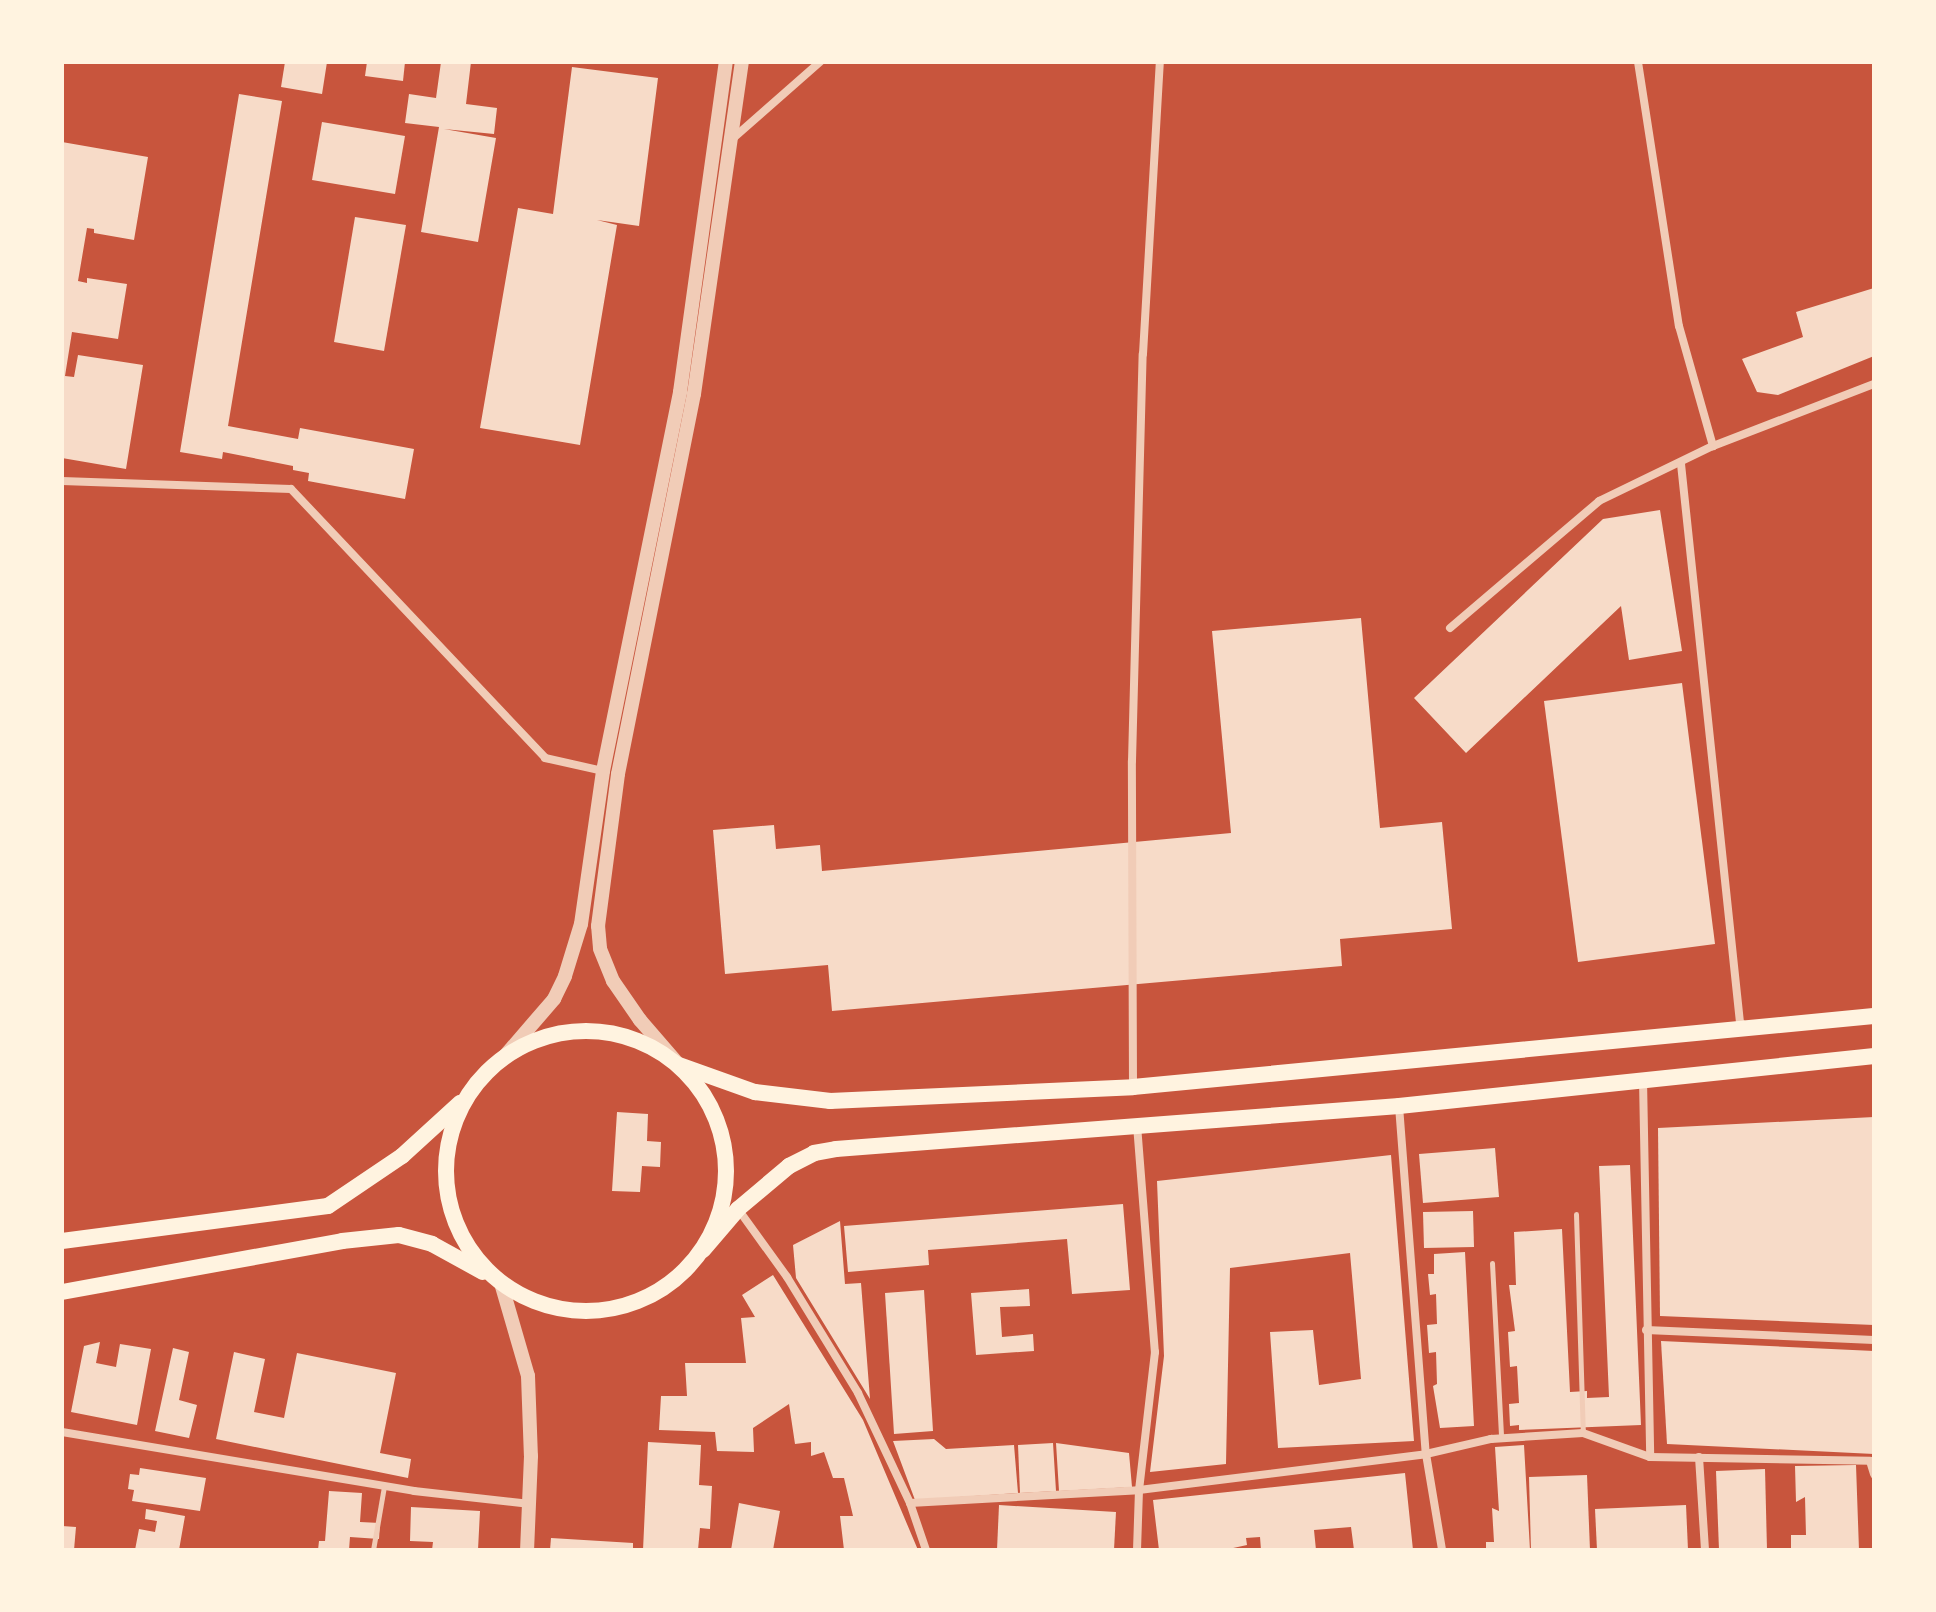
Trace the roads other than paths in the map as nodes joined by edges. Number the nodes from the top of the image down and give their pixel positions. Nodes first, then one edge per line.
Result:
1 (726, 62) edge
2 (742, 62) edge
3 (820, 62) edge
4 (1160, 62) edge
5 (1638, 62) edge
6 (731, 140) junction
7 (714, 156) junction
8 (1874, 384) edge
9 (1713, 446) junction
10 (1681, 464) junction
11 (62, 481) edge
12 (1450, 628) dead end
13 (603, 771) junction
14 (1874, 1016) edge
15 (1749, 1027) junction
16 (1874, 1056) edge
17 (504, 1057) junction
18 (679, 1065) junction
19 (1643, 1080) junction
20 (1133, 1087) junction
21 (468, 1097) junction
22 (1399, 1106) junction
23 (1137, 1125) junction
24 (738, 1209) junction
25 (1576, 1214) dead end
26 (62, 1241) edge
27 (703, 1250) junction
28 (1492, 1263) dead end
29 (501, 1283) junction
30 (62, 1292) edge
31 (1646, 1330) junction
32 (1874, 1340) edge
33 (62, 1432) edge
34 (1583, 1433) junction
35 (1501, 1438) junction
36 (1426, 1454) junction
37 (1650, 1457) junction
38 (1699, 1457) junction
39 (1874, 1474) edge
40 (384, 1486) junction
41 (1139, 1490) junction
42 (910, 1503) junction
43 (530, 1504) junction
44 (373, 1550) edge
45 (527, 1550) edge
46 (926, 1550) edge
47 (1137, 1550) edge
48 (1442, 1550) edge
49 (1705, 1550) edge

1 - 7 street
2 - 6 street
3 - 6 street
4 - 20 street
5 - 9 street
6 - 7 street
6 - 18 street
7 - 13 street
8 - 9 street
9 - 10 street
10 - 12 street
10 - 15 street
11 - 13 street
13 - 17 street
14 - 15 main road
15 - 20 main road
16 - 19 main road
17 - 18 main road
17 - 21 main road
18 - 20 main road
18 - 27 main road
19 - 22 main road
19 - 31 street
21 - 26 main road
21 - 29 main road
22 - 23 main road
22 - 36 street
23 - 24 main road
23 - 41 street
24 - 27 main road
24 - 42 street
25 - 34 lane
27 - 29 main road
28 - 35 lane
29 - 30 main road
29 - 43 street
31 - 32 street
31 - 37 street
33 - 40 street
34 - 35 street
34 - 37 street
35 - 36 street
36 - 41 street
36 - 48 street
37 - 38 street
38 - 39 street
38 - 49 street
40 - 43 street
40 - 44 lane
41 - 42 street
41 - 47 street
42 - 46 street
43 - 45 street

